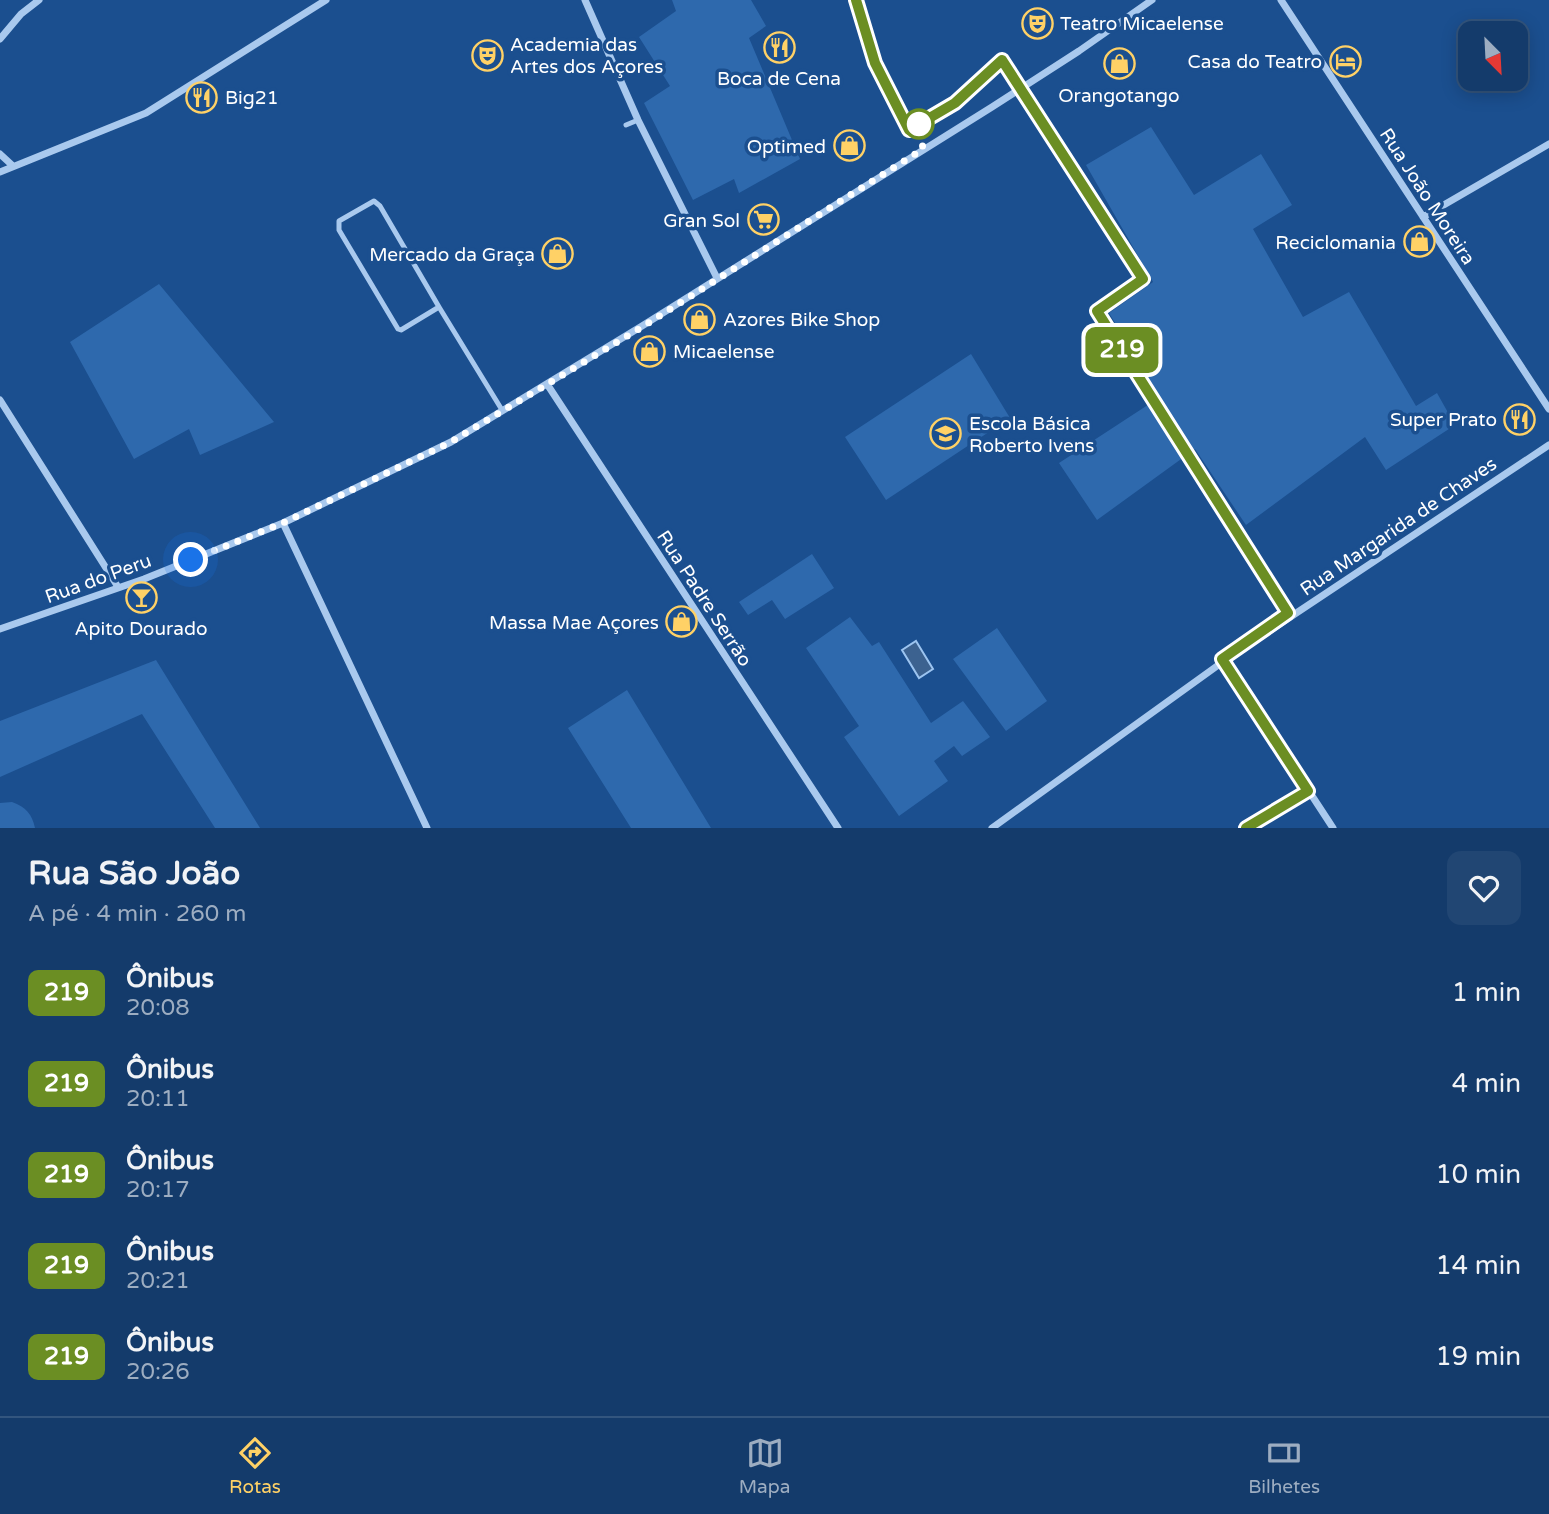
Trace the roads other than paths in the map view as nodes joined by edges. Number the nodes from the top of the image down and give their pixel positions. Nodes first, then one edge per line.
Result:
1 (39, 0) edge
2 (326, 0) edge
3 (585, 0) edge
4 (1152, 0) edge
5 (1281, 0) edge
6 (0, 39) edge
7 (638, 120) junction
8 (626, 125) dead end
9 (1549, 144) edge
10 (0, 154) edge
11 (13, 166) junction
12 (0, 172) edge
13 (1423, 217) junction
14 (717, 278) junction
15 (439, 307) junction
16 (547, 384) junction
17 (0, 400) edge
18 (1549, 409) edge
19 (502, 410) junction
20 (1549, 445) edge
21 (283, 523) junction
22 (118, 587) junction
23 (0, 629) edge
24 (1224, 661) junction
25 (428, 828) edge
26 (838, 828) edge
27 (992, 828) edge
28 (1334, 828) edge

1 - 6 street
2 - 11 street
3 - 7 street
4 - 14 street, Rua do Peru
5 - 13 street, Rua João Moreira
7 - 8 lane
7 - 14 street
9 - 13 street
10 - 11 street
11 - 12 street
13 - 18 street, Rua João Moreira
14 - 16 street, Rua do Peru
15 - 15 lane
15 - 19 lane
16 - 19 street, Rua do Peru
16 - 26 street, Rua Padre Serrão
17 - 22 street
19 - 21 street, Rua do Peru
20 - 24 street, Rua Margarida de Chaves
21 - 22 street, Rua do Peru
21 - 25 street
22 - 23 street, Rua do Peru
24 - 27 street, Rua Margarida de Chaves
24 - 28 street

